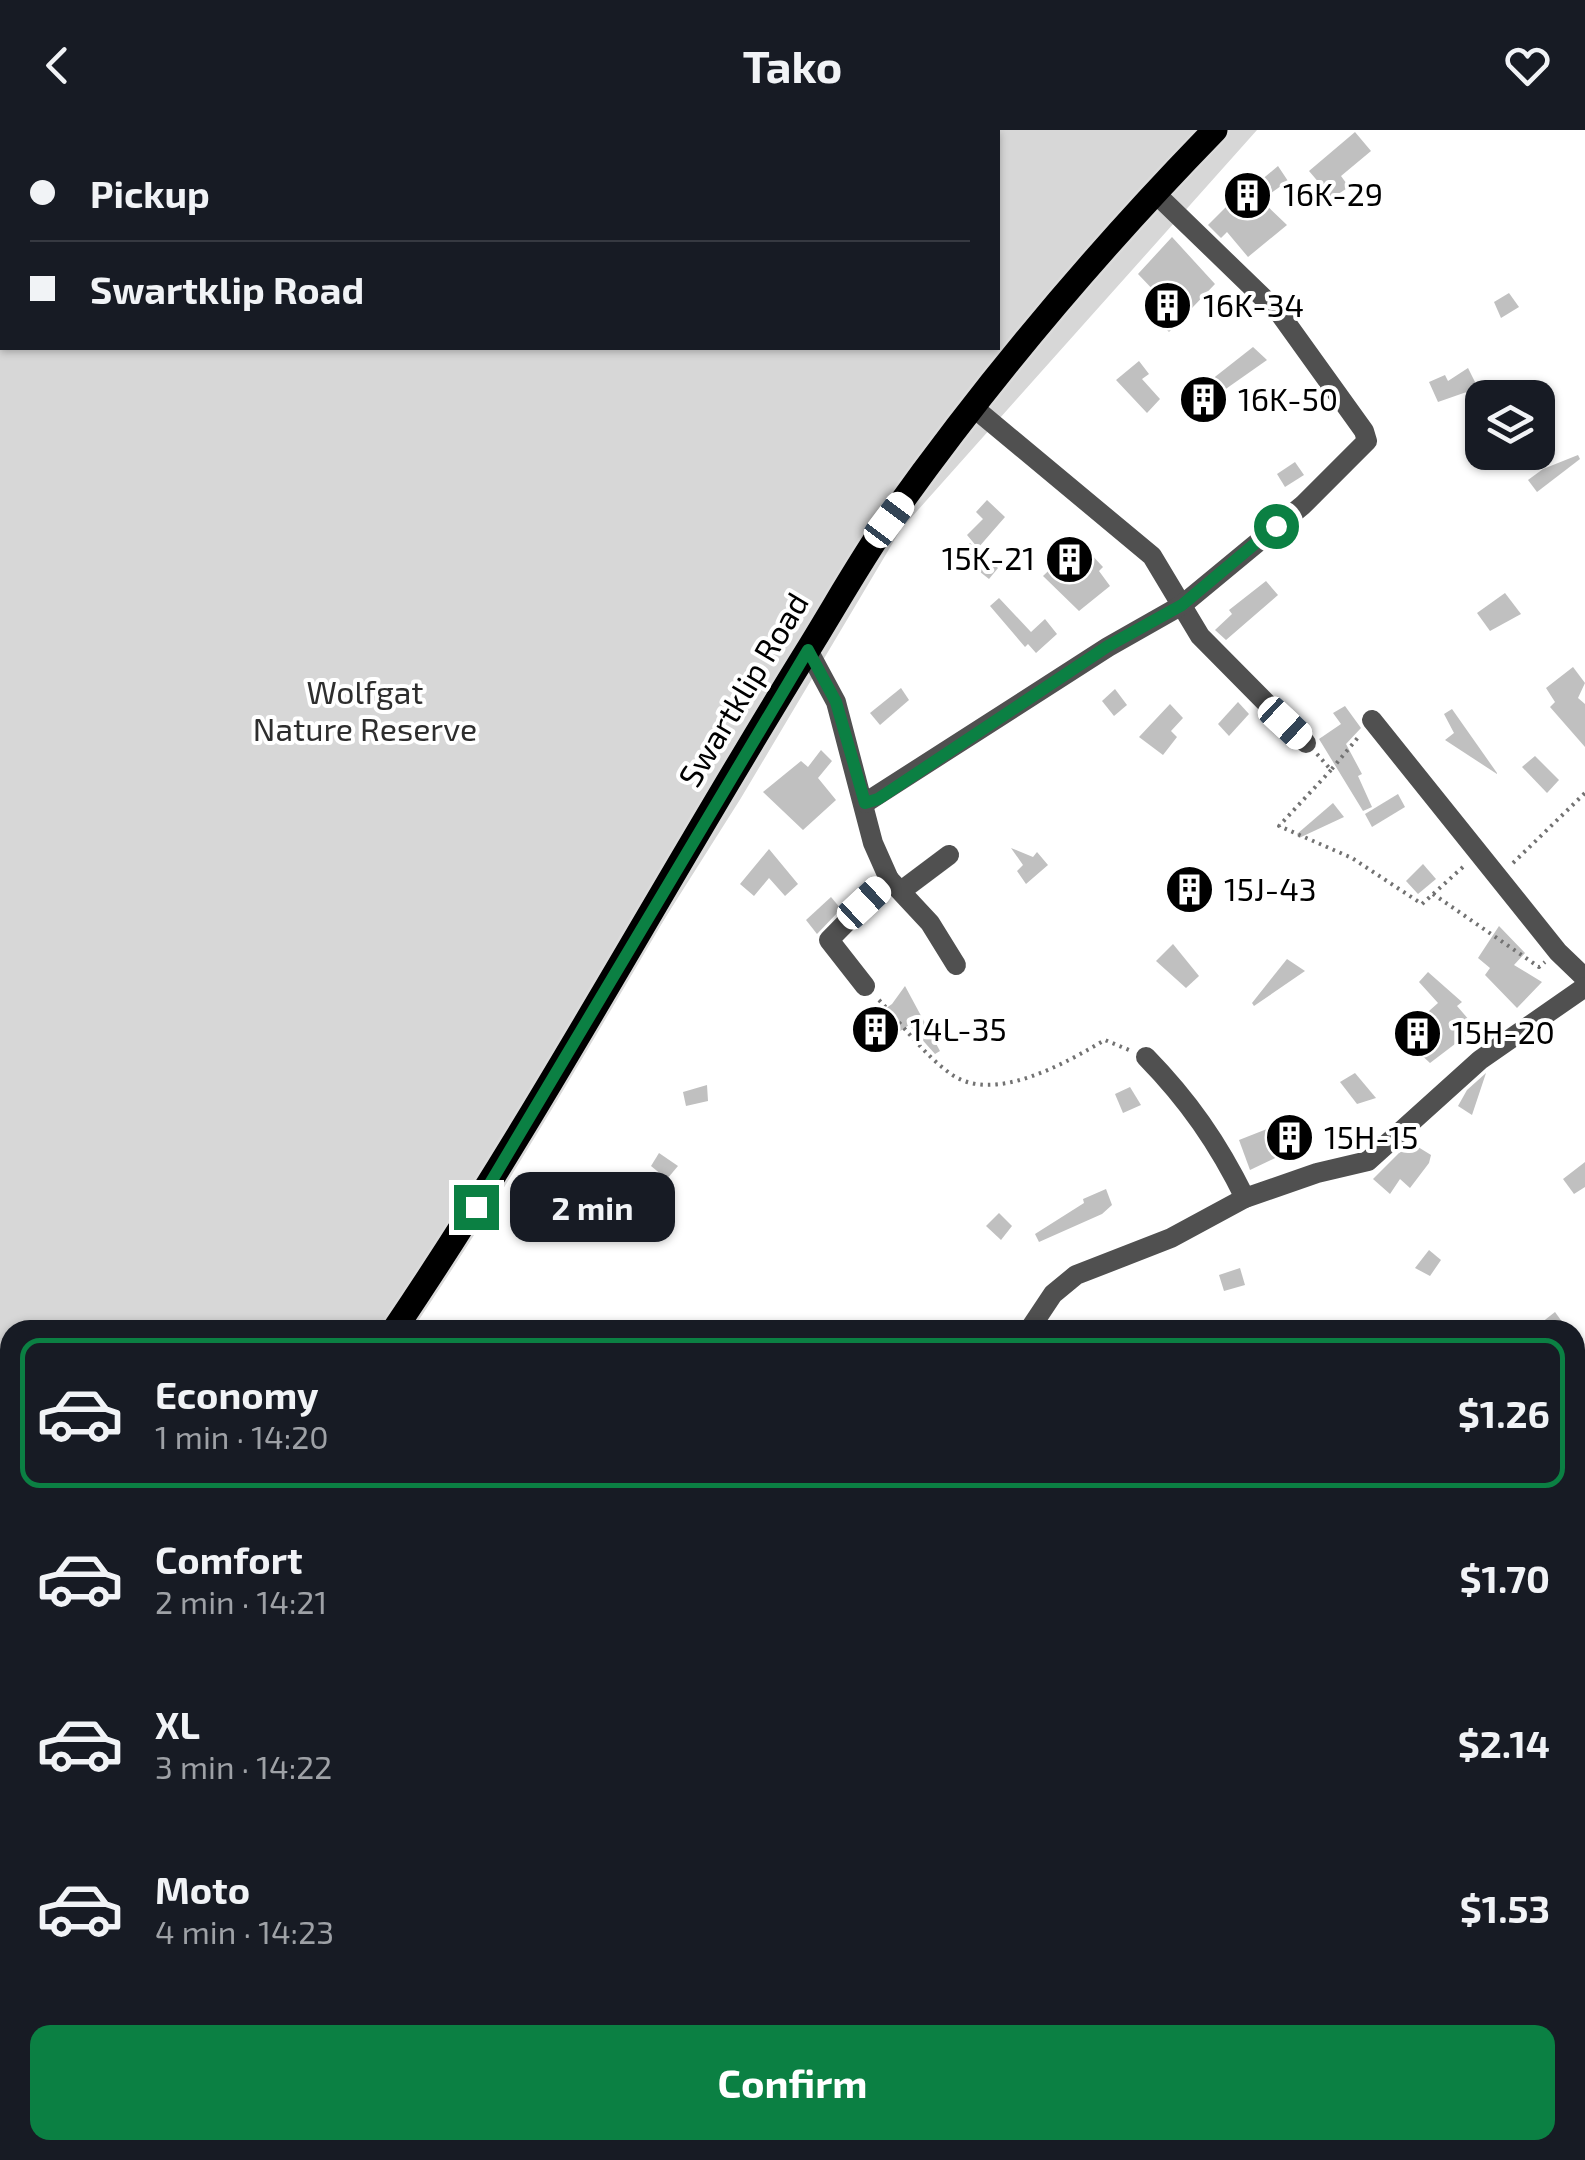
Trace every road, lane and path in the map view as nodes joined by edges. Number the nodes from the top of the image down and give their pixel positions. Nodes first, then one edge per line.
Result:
1 (1215, 130) edge
2 (1154, 192) junction
3 (973, 407) junction
4 (1182, 605) junction
5 (808, 650) junction
6 (1372, 720) joint
7 (1306, 743) joint
8 (1331, 770) junction
9 (1585, 794) edge
10 (865, 803) junction
11 (1479, 852) junction
12 (949, 855) dead end
13 (1498, 877) junction
14 (895, 885) junction
15 (1434, 894) junction
16 (1558, 952) junction
17 (956, 965) dead end
18 (1585, 978) edge
19 (865, 986) joint
20 (1585, 987) edge
21 (1146, 1056) joint
22 (1245, 1198) junction
23 (401, 1320) edge
24 (1035, 1320) edge

1 - 2 main road, Swartklip Road
2 - 3 main road, Swartklip Road
2 - 4 street
3 - 4 street
3 - 5 main road, Swartklip Road
4 - 7 street
4 - 10 street
5 - 10 street
5 - 23 main road, Swartklip Road
6 - 8 path
6 - 11 street
7 - 8 path
8 - 15 path
9 - 13 path
10 - 14 street
11 - 13 street
11 - 15 path
12 - 14 street
13 - 16 street
14 - 17 street
14 - 19 street
15 - 16 path
16 - 18 street
19 - 21 path
20 - 22 street
21 - 22 street
22 - 24 street

